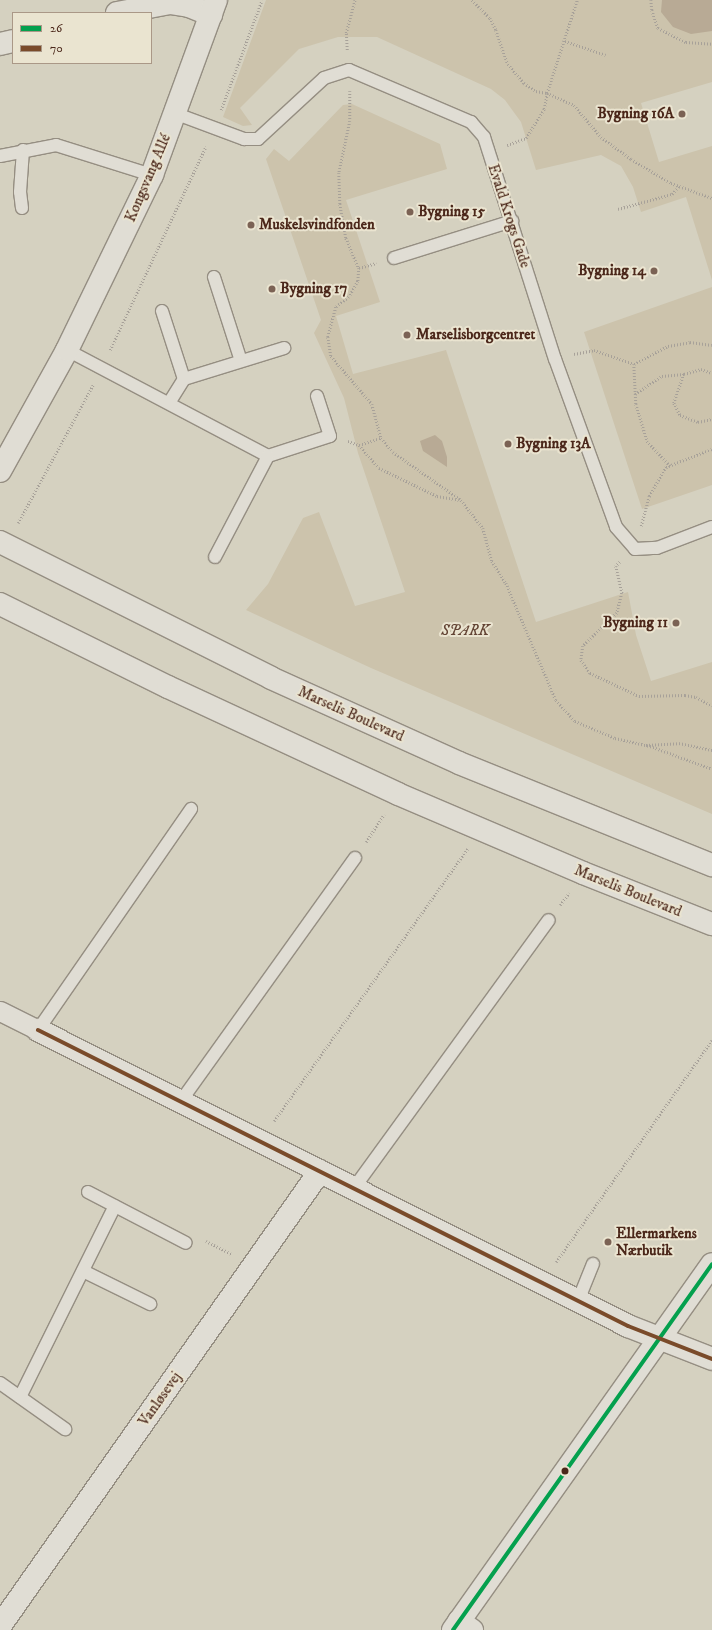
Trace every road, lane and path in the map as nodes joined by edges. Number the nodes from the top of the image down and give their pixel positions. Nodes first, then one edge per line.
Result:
1 (262, 0) edge
2 (355, 0) edge
3 (472, 0) edge
4 (577, 0) edge
5 (652, 0) edge
6 (214, 7) edge
7 (122, 12) edge
8 (12, 41) edge
9 (565, 41) junction
10 (0, 44) edge
11 (712, 44) edge
12 (606, 55) dead end
13 (349, 70) junction
14 (547, 93) junction
15 (174, 114) junction
16 (214, 128) junction
17 (23, 150) junction
18 (488, 151) junction
19 (0, 156) edge
20 (152, 175) junction
21 (679, 186) junction
22 (712, 198) edge
23 (22, 208) dead end
24 (618, 209) dead end
25 (512, 221) junction
26 (394, 258) dead end
27 (214, 277) dead end
28 (162, 311) dead end
29 (712, 346) edge
30 (284, 348) dead end
31 (67, 350) junction
32 (555, 359) junction
33 (241, 361) junction
34 (634, 364) junction
35 (102, 368) junction
36 (712, 373) edge
37 (684, 374) junction
38 (184, 379) junction
39 (635, 394) junction
40 (317, 396) dead end
41 (169, 403) junction
42 (712, 419) edge
43 (330, 436) junction
44 (381, 438) junction
45 (359, 445) junction
46 (712, 449) edge
47 (268, 456) junction
48 (670, 466) junction
49 (0, 471) edge
50 (461, 500) junction
51 (712, 527) edge
52 (3, 543) edge
53 (635, 549) junction
54 (215, 557) dead end
55 (0, 604) edge
56 (712, 706) edge
57 (642, 745) junction
58 (712, 750) edge
59 (712, 769) edge
60 (398, 794) junction
61 (191, 809) dead end
62 (481, 830) junction
63 (355, 858) joint
64 (712, 865) edge
65 (583, 874) junction
66 (549, 920) joint
67 (712, 924) edge
68 (0, 1011) edge
69 (38, 1030) junction
70 (712, 1040) edge
71 (181, 1101) junction
72 (260, 1141) junction
73 (320, 1171) junction
74 (354, 1188) junction
75 (88, 1192) dead end
76 (116, 1206) junction
77 (186, 1243) joint
78 (593, 1264) dead end
79 (254, 1265) junction
80 (711, 1267) edge
81 (83, 1271) junction
82 (542, 1282) junction
83 (578, 1301) junction
84 (150, 1304) dead end
85 (659, 1340) junction
86 (712, 1359) edge
87 (0, 1383) edge
88 (20, 1397) junction
89 (64, 1429) dead end
90 (0, 1626) edge
91 (462, 1627) edge

1 - 16 path
2 - 13 path
3 - 14 path
4 - 9 path
5 - 11 path
6 - 7 street
6 - 15 street, Kongsvang Allé
8 - 10 street
9 - 12 path
9 - 14 path
13 - 16 lane
13 - 18 lane, Evald Krogs Gade
13 - 44 path
14 - 18 path
14 - 21 path
15 - 16 lane
15 - 20 street, Kongsvang Allé
16 - 35 path
17 - 19 lane
17 - 20 lane
17 - 23 lane
18 - 25 lane, Evald Krogs Gade
20 - 31 street, Kongsvang Allé
21 - 22 path
21 - 24 path
25 - 26 lane
25 - 32 lane, Evald Krogs Gade
27 - 33 lane
28 - 38 lane
29 - 34 path
30 - 33 lane
31 - 35 lane
31 - 49 street, Kongsvang Allé
32 - 34 path
32 - 53 lane, Evald Krogs Gade
33 - 38 lane
34 - 39 path
35 - 41 lane
35 - 52 path
36 - 37 path
37 - 39 path
37 - 42 path
38 - 41 lane
39 - 48 path
40 - 43 lane
41 - 47 lane
43 - 45 path
43 - 47 lane
44 - 45 path
44 - 50 path
45 - 50 path
46 - 48 path
47 - 54 lane
48 - 53 path
50 - 57 path
51 - 53 lane
52 - 64 street, Marselis Boulevard
53 - 56 path
55 - 60 street, Marselis Boulevard
57 - 58 path
57 - 59 path
60 - 62 street, Marselis Boulevard
60 - 63 path
61 - 69 lane
62 - 65 street, Marselis Boulevard
62 - 72 path
63 - 71 lane
65 - 66 path
65 - 67 street, Marselis Boulevard
66 - 74 lane
68 - 69 street
69 - 71 street
70 - 82 path
71 - 72 street
72 - 73 street
73 - 74 street
73 - 79 street, Vanløsevej
74 - 82 street
75 - 76 lane
76 - 77 lane
76 - 81 lane
77 - 79 path
78 - 83 lane
79 - 90 street, Vanløsevej
80 - 85 street
81 - 84 lane
81 - 88 lane
82 - 83 street
83 - 85 street
85 - 86 street
85 - 91 street
87 - 88 lane
88 - 89 lane

